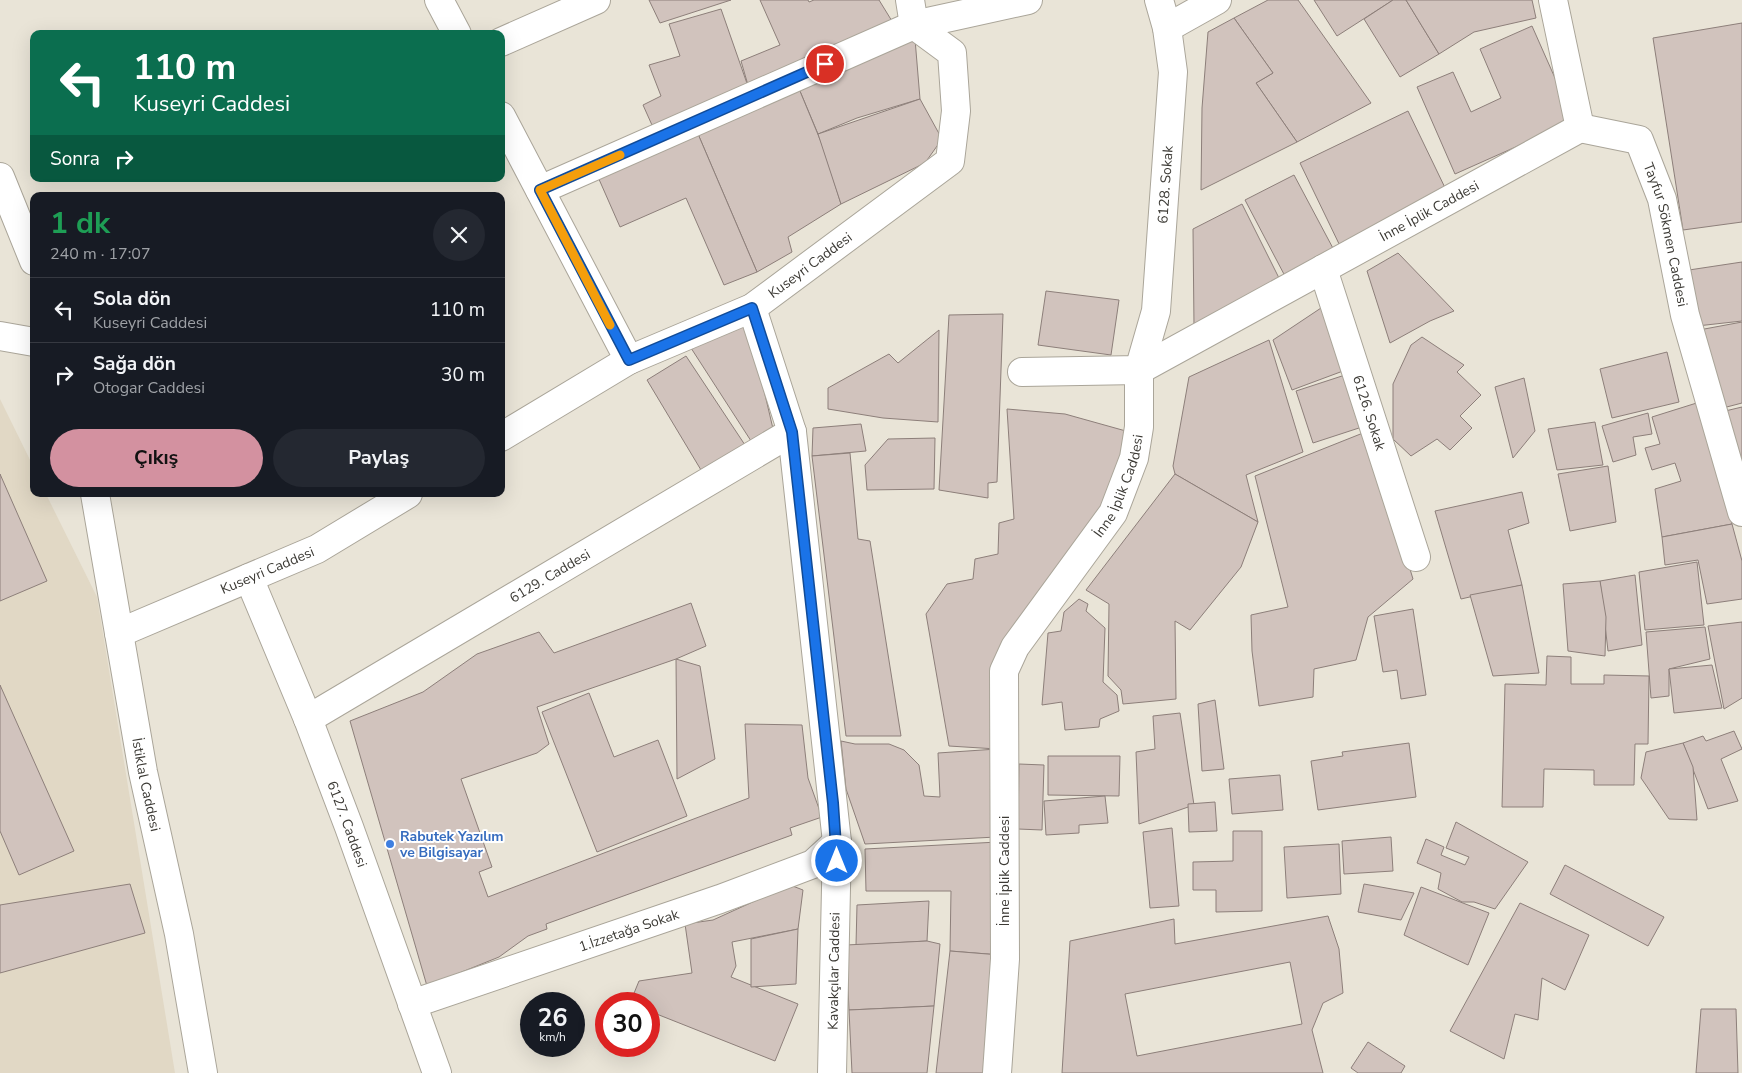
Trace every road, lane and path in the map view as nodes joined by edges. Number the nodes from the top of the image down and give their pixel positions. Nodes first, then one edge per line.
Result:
1 (439, 0) edge
2 (596, 0) edge
3 (1028, 0) edge
4 (1158, 0) edge
5 (1217, 0) edge
6 (1554, 0) edge
7 (912, 12) edge
8 (1167, 28) junction
9 (455, 30) edge
10 (505, 40) edge
11 (505, 124) edge
12 (1580, 128) junction
13 (0, 177) edge
14 (540, 190) junction
15 (30, 251) edge
16 (1323, 269) junction
17 (752, 308) junction
18 (0, 336) edge
19 (30, 341) edge
20 (629, 360) junction
21 (1140, 370) junction
22 (1022, 372) dead end
23 (792, 432) junction
24 (505, 435) edge
25 (96, 497) edge
26 (403, 497) edge
27 (1742, 512) edge
28 (1416, 557) dead end
29 (249, 578) junction
30 (119, 633) junction
31 (308, 719) junction
32 (837, 842) junction
33 (412, 1004) junction
34 (203, 1073) edge
35 (437, 1073) edge
36 (832, 1073) edge
37 (997, 1073) edge

1 - 9 street
2 - 10 street
3 - 7 street
4 - 8 street, 6128. Sokak
5 - 8 street
6 - 12 street
7 - 14 street
7 - 17 street, Kuseyri Caddesi
8 - 21 street, 6128. Sokak
11 - 14 street
12 - 16 street, İnne İplik Caddesi
12 - 27 street, Tayfur Sökmen Caddesi
13 - 15 street
14 - 20 street
16 - 21 street, İnne İplik Caddesi
16 - 28 street, 6126. Sokak
17 - 20 street, Kuseyri Caddesi
17 - 23 street, Kavakçılar Caddesi
18 - 19 street
20 - 24 street, Kuseyri Caddesi
21 - 22 street
21 - 37 street, İnne İplik Caddesi
23 - 31 street, 6129. Caddesi
23 - 32 street, Kavakçılar Caddesi
25 - 30 street, İstiklal Caddesi
26 - 29 street, Kuseyri Caddesi
29 - 30 street, Kuseyri Caddesi
29 - 31 street, 6127. Caddesi
30 - 34 street, İstiklal Caddesi
31 - 33 street, 6127. Caddesi
32 - 33 street, 1.İzzetağa Sokak
32 - 36 street, Kavakçılar Caddesi
33 - 35 street, 6127. Caddesi

